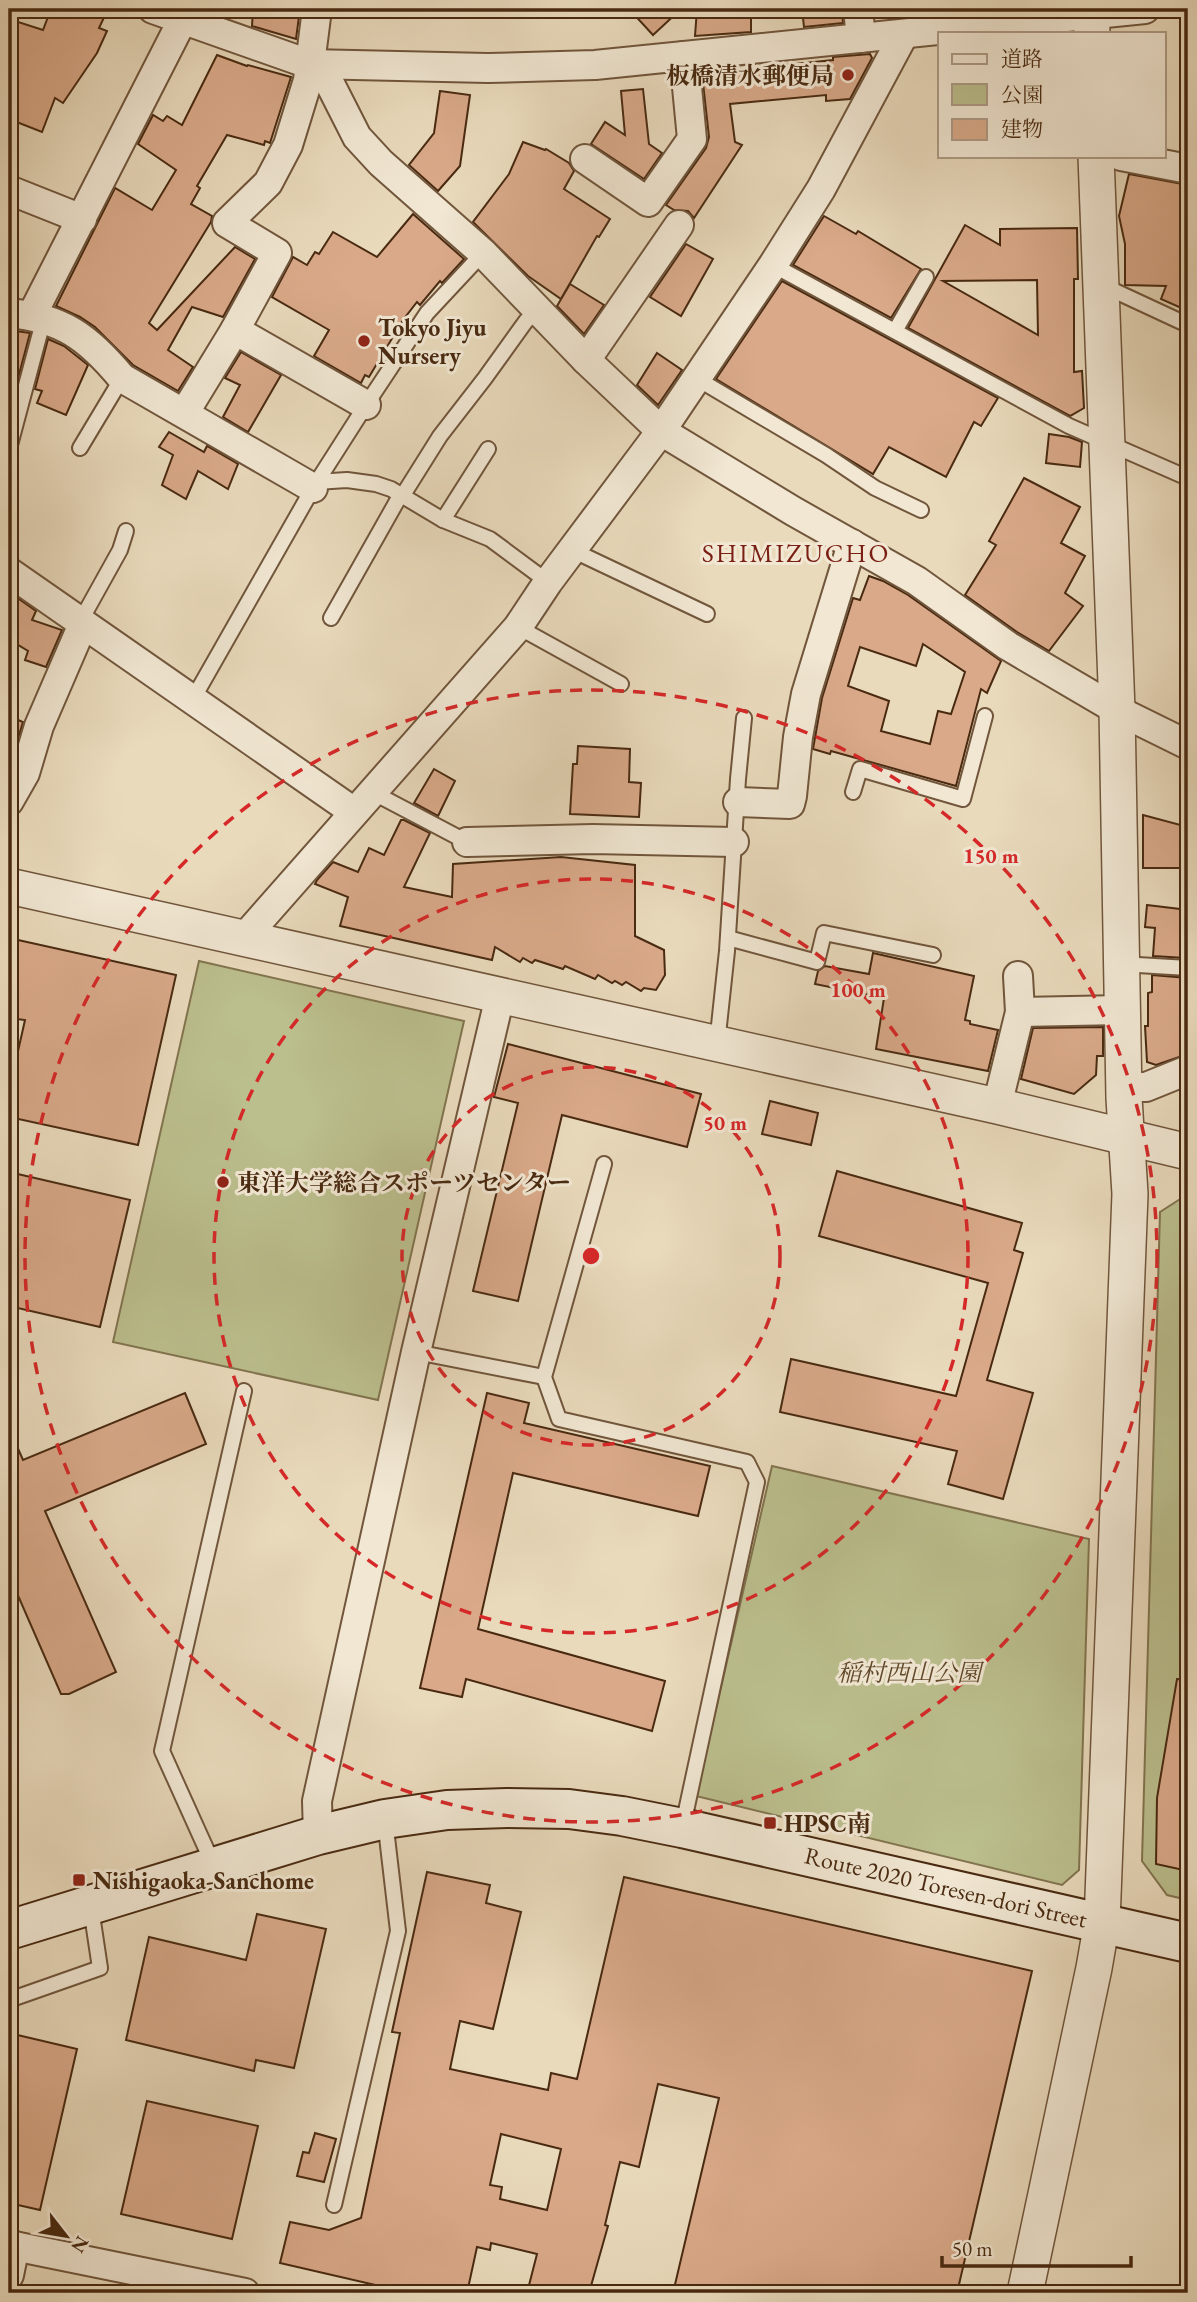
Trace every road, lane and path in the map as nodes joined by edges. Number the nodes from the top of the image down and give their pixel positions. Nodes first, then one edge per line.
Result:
1 (153, 9) edge
2 (317, 9) edge
3 (858, 9) edge
4 (1145, 9) edge
5 (195, 18) edge
6 (1092, 19) edge
7 (904, 34) junction
8 (861, 38) junction
9 (684, 56) junction
10 (309, 64) junction
11 (1096, 158) edge
12 (1131, 158) edge
13 (585, 159) dead end
14 (1188, 169) edge
15 (9, 190) edge
16 (82, 219) junction
17 (679, 225) dead end
18 (483, 253) junction
19 (773, 265) junction
20 (926, 276) dead end
21 (1100, 284) junction
22 (538, 310) junction
23 (28, 316) edge
24 (1188, 324) edge
25 (235, 330) junction
26 (895, 331) junction
27 (586, 360) junction
28 (122, 378) junction
29 (696, 378) junction
30 (366, 405) junction
31 (185, 412) junction
32 (662, 431) junction
33 (1108, 442) junction
34 (80, 448) dead end
35 (9, 449) edge
36 (488, 449) dead end
37 (1188, 478) edge
38 (315, 485) junction
39 (402, 495) junction
40 (921, 510) dead end
41 (443, 520) junction
42 (126, 531) dead end
43 (852, 544) junction
44 (572, 550) junction
45 (9, 572) edge
46 (548, 582) junction
47 (706, 614) dead end
48 (331, 618) dead end
49 (82, 623) junction
50 (519, 627) junction
51 (621, 684) dead end
52 (192, 699) junction
53 (1117, 710) junction
54 (985, 716) dead end
55 (744, 718) dead end
56 (1188, 745) edge
57 (853, 792) dead end
58 (9, 801) edge
59 (363, 802) junction
60 (738, 802) junction
61 (467, 842) joint
62 (734, 842) junction
63 (9, 886) edge
64 (728, 938) junction
65 (243, 939) junction
66 (933, 955) dead end
67 (1121, 964) junction
68 (1188, 968) edge
69 (1018, 976) dead end
70 (500, 996) junction
71 (1122, 1010) junction
72 (1020, 1012) junction
73 (717, 1044) junction
74 (1188, 1070) edge
75 (1124, 1087) junction
76 (997, 1106) junction
77 (1127, 1138) junction
78 (1188, 1152) edge
79 (604, 1164) dead end
80 (416, 1352) junction
81 (544, 1377) junction
82 (244, 1391) dead end
83 (385, 1819) junction
84 (682, 1828) junction
85 (318, 1835) junction
86 (214, 1865) junction
87 (90, 1903) junction
88 (1102, 1922) junction
89 (9, 1930) edge
90 (1188, 1943) edge
91 (9, 2000) edge
92 (334, 2205) dead end
93 (12, 2245) edge
94 (9, 2275) edge
95 (181, 2286) edge
96 (245, 2293) edge
97 (1025, 2293) edge

1 - 5 street
2 - 10 street
3 - 8 street
4 - 6 street
5 - 10 street
5 - 16 street
6 - 7 street
7 - 8 street
7 - 19 street
8 - 9 street
9 - 10 street
9 - 13 street
10 - 18 street
10 - 25 street
11 - 21 street
12 - 14 street
15 - 16 street
16 - 23 street
17 - 27 street
18 - 22 street
18 - 30 lane
19 - 26 lane
19 - 29 street
20 - 26 lane
21 - 24 lane
21 - 33 street
22 - 27 street
22 - 39 lane
23 - 28 street
23 - 35 lane
25 - 30 street
25 - 31 street
26 - 33 lane
27 - 32 street
28 - 31 street
28 - 34 lane
29 - 32 street
29 - 40 lane
30 - 38 lane
31 - 38 street
32 - 43 street
32 - 44 street
33 - 37 lane
33 - 53 street
36 - 41 lane
38 - 39 lane
38 - 52 lane
39 - 41 lane
39 - 48 lane
41 - 46 lane
42 - 49 lane
43 - 53 street
43 - 60 street
44 - 46 street
44 - 47 lane
45 - 49 street
46 - 50 street
49 - 52 street
49 - 58 street
50 - 51 lane
50 - 59 street
52 - 59 street
53 - 56 street
53 - 67 street
54 - 57 lane
55 - 60 lane
59 - 61 lane
59 - 65 street
60 - 62 lane
61 - 62 street
62 - 64 lane
63 - 65 street
64 - 66 lane
64 - 73 lane
65 - 70 street
67 - 68 lane
67 - 71 street
69 - 72 street
70 - 73 street
70 - 80 street
71 - 72 street
71 - 75 street
72 - 76 street
73 - 76 street
74 - 75 street
75 - 77 street
76 - 77 street
77 - 78 street
77 - 88 street
79 - 81 lane
80 - 81 lane
80 - 85 street
81 - 84 lane
82 - 86 lane
83 - 84 main road, Route 2020 Toresen-dori Street
83 - 85 main road, Route 2020 Toresen-dori Street
83 - 92 lane
84 - 88 main road, Route 2020 Toresen-dori Street
85 - 86 main road, Route 2020 Toresen-dori Street
86 - 87 main road, Route 2020 Toresen-dori Street
87 - 89 main road, Route 2020 Toresen-dori Street
87 - 91 lane
88 - 90 main road, Route 2020 Toresen-dori Street
88 - 97 street
93 - 94 street
93 - 95 street
95 - 96 street

